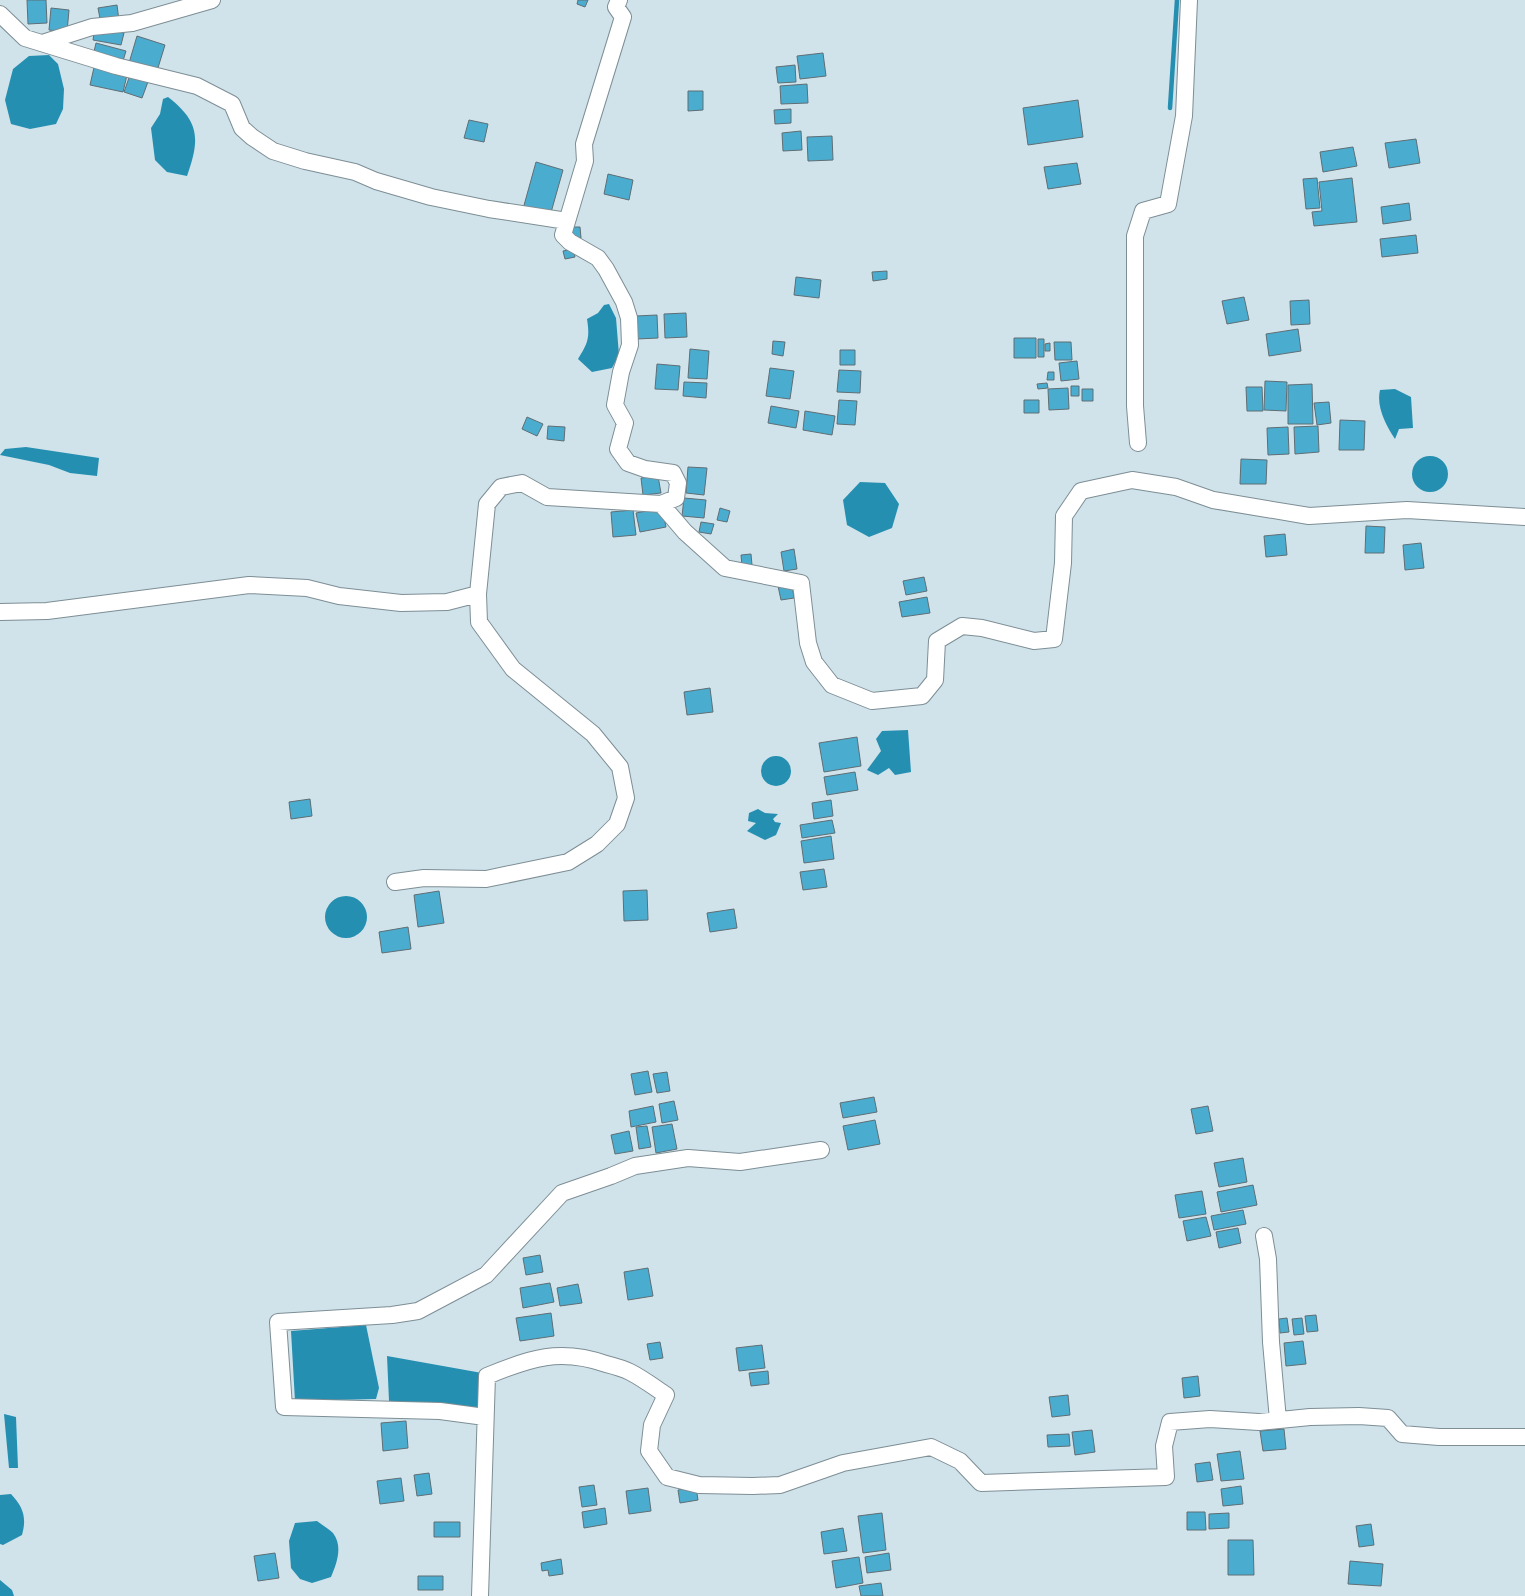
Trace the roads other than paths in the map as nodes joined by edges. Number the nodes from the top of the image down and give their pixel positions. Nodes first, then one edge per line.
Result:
1 (212, 0) edge
2 (619, 0) edge
3 (1189, 0) edge
4 (0, 14) edge
5 (42, 43) junction
6 (567, 221) junction
7 (1138, 443) dead end
8 (661, 504) junction
9 (1525, 517) edge
10 (478, 594) junction
11 (0, 612) edge
12 (395, 882) dead end
13 (821, 1150) dead end
14 (1264, 1236) dead end
15 (485, 1417) junction
16 (1278, 1420) junction
17 (1525, 1437) edge
18 (480, 1596) edge

1 - 5 street
2 - 6 street
3 - 7 street
4 - 5 street
5 - 6 street
6 - 8 street
8 - 9 street
8 - 10 street
10 - 11 street
10 - 12 street
13 - 15 street
14 - 16 street
15 - 16 street
15 - 18 street
16 - 17 street

